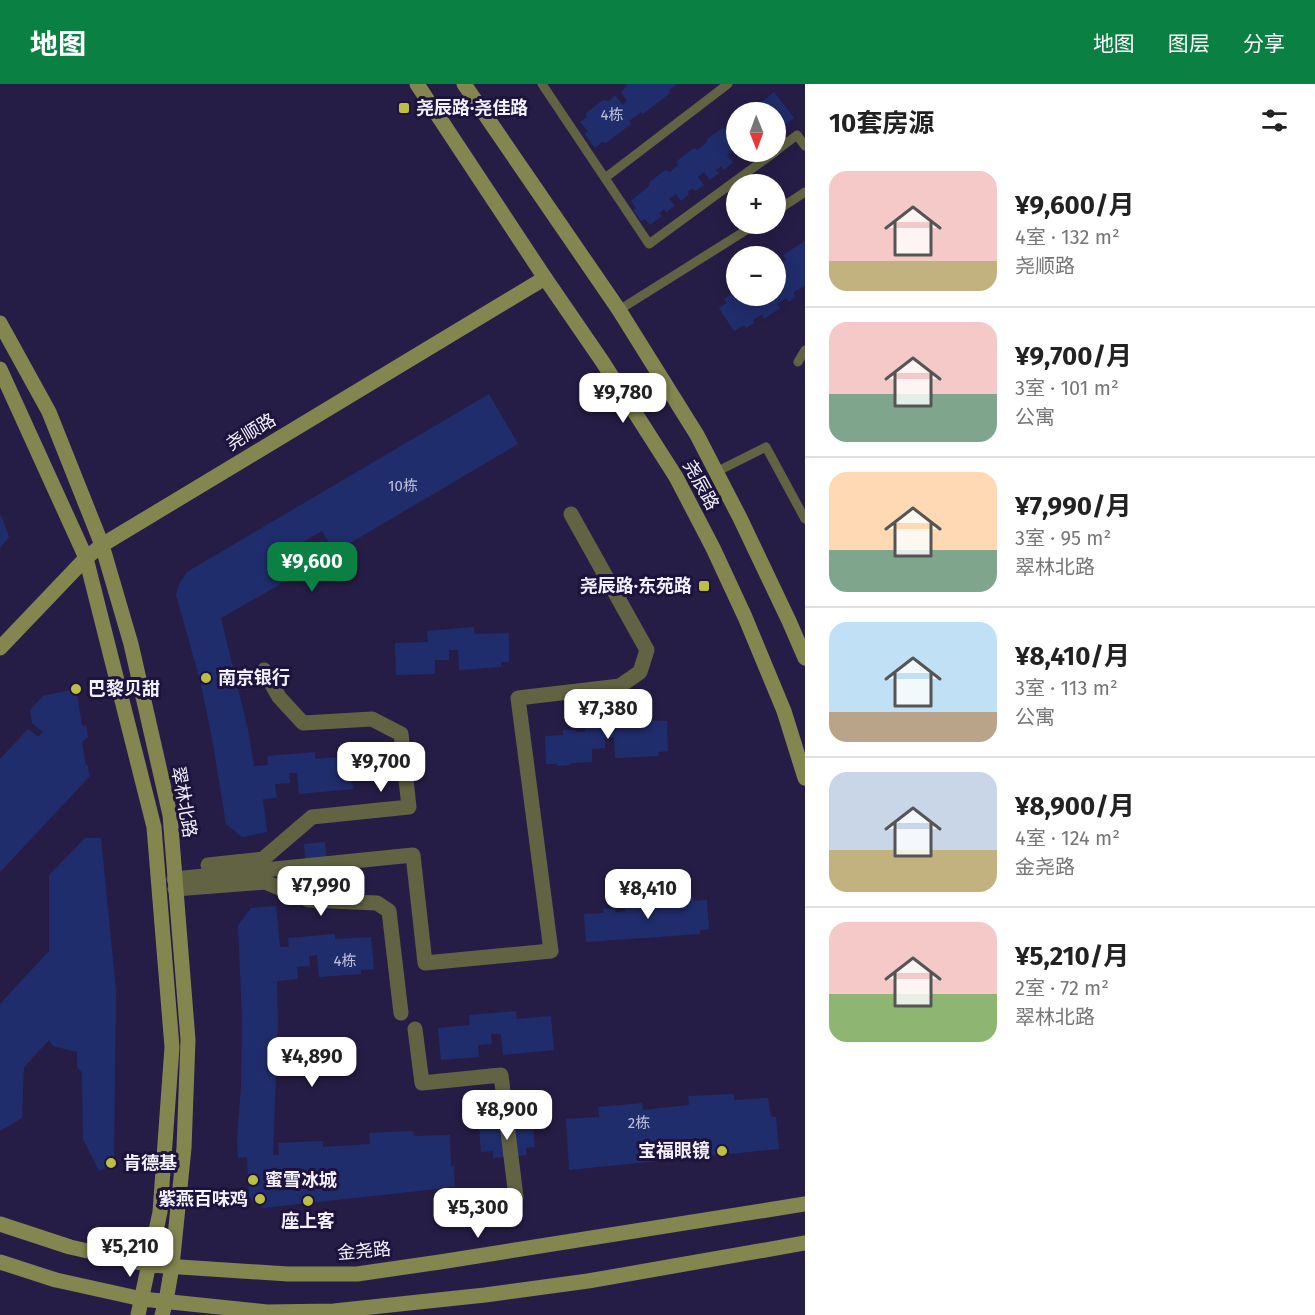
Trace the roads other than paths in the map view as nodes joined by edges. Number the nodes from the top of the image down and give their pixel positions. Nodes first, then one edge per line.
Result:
1 (417, 84) edge
2 (464, 84) edge
3 (542, 84) edge
4 (728, 84) edge
5 (786, 143) edge
6 (805, 146) edge
7 (760, 162) edge
8 (605, 178) junction
9 (805, 192) edge
10 (786, 204) edge
11 (740, 234) edge
12 (545, 278) junction
13 (619, 310) junction
14 (0, 323) edge
15 (805, 350) edge
16 (798, 362) dead end
17 (0, 369) edge
18 (717, 472) junction
19 (571, 514) dead end
20 (805, 519) edge
21 (102, 544) junction
22 (86, 558) junction
23 (0, 648) edge
24 (805, 658) edge
25 (264, 670) dead end
26 (805, 778) edge
27 (174, 879) junction
28 (401, 1013) dead end
29 (415, 1029) dead end
30 (516, 1197) dead end
31 (805, 1204) edge
32 (0, 1224) edge
33 (805, 1244) edge
34 (0, 1262) edge
35 (150, 1265) junction
36 (172, 1266) junction
37 (142, 1299) junction
38 (164, 1308) edge
39 (418, 1309) edge
40 (138, 1315) edge

1 - 12 main road, 尧辰路
2 - 13 main road, 尧辰路
3 - 8 lane
4 - 8 lane
5 - 6 lane
7 - 8 lane
9 - 10 lane
11 - 13 lane
12 - 21 main road, 尧顺路
12 - 26 main road, 尧辰路
13 - 18 main road, 尧辰路
14 - 21 main road, 翠林北路
15 - 16 lane
17 - 22 main road, 翠林北路
18 - 20 lane
18 - 24 main road, 尧辰路
19 - 27 street
21 - 22 main road, 尧顺路
21 - 27 main road, 翠林北路
22 - 23 main road, 尧顺路
22 - 35 main road, 翠林北路
25 - 27 street
27 - 28 street
27 - 36 main road, 翠林北路
29 - 30 street
31 - 36 main road, 金尧路
32 - 35 main road, 金尧路
33 - 39 main road
34 - 37 main road
35 - 36 main road, 金尧路
35 - 37 main road, 翠林北路
36 - 38 main road, 翠林北路
37 - 38 main road
37 - 40 main road, 翠林北路
38 - 39 main road

